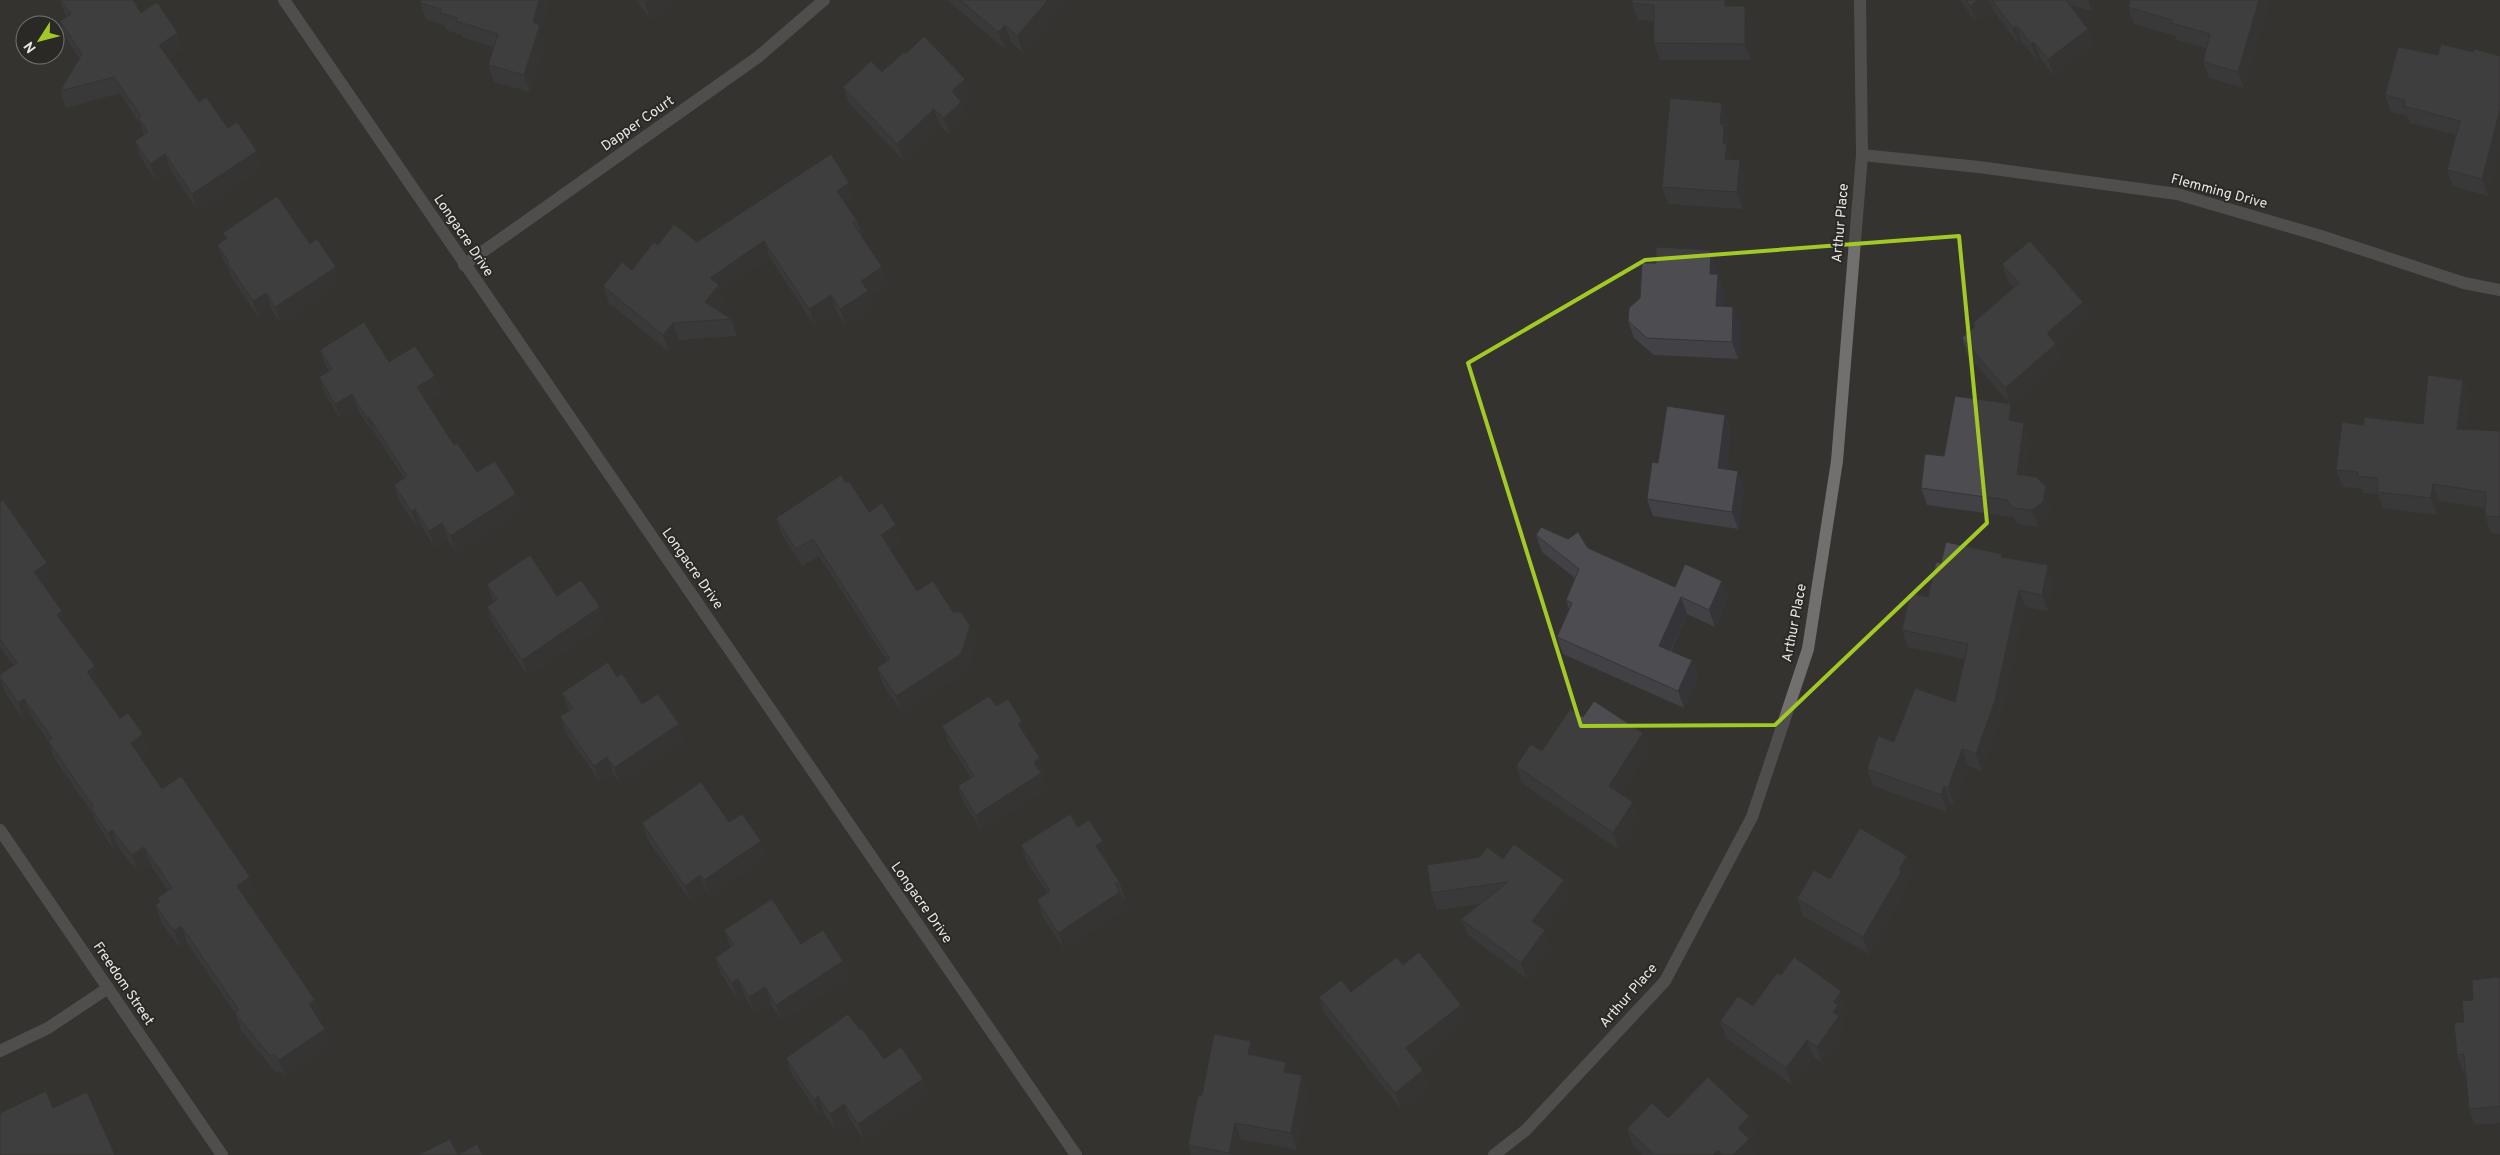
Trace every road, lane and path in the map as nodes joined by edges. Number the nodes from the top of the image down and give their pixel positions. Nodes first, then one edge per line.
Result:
1 (284, 0) edge
2 (824, 0) edge
3 (1860, 0) edge
4 (1862, 155) junction
5 (464, 265) junction
6 (2500, 290) edge
7 (0, 830) edge
8 (108, 988) junction
9 (0, 1051) edge
10 (222, 1155) edge
11 (1076, 1155) edge
12 (1494, 1155) edge

1 - 5 street, Longacre Drive
2 - 5 street, Dapper Court
3 - 4 street, Arthur Place
4 - 6 street, Flemming Drive
4 - 12 street, Arthur Place
5 - 11 street, Longacre Drive
7 - 8 street, Freedom Street
8 - 9 street
8 - 10 street, Freedom Street

